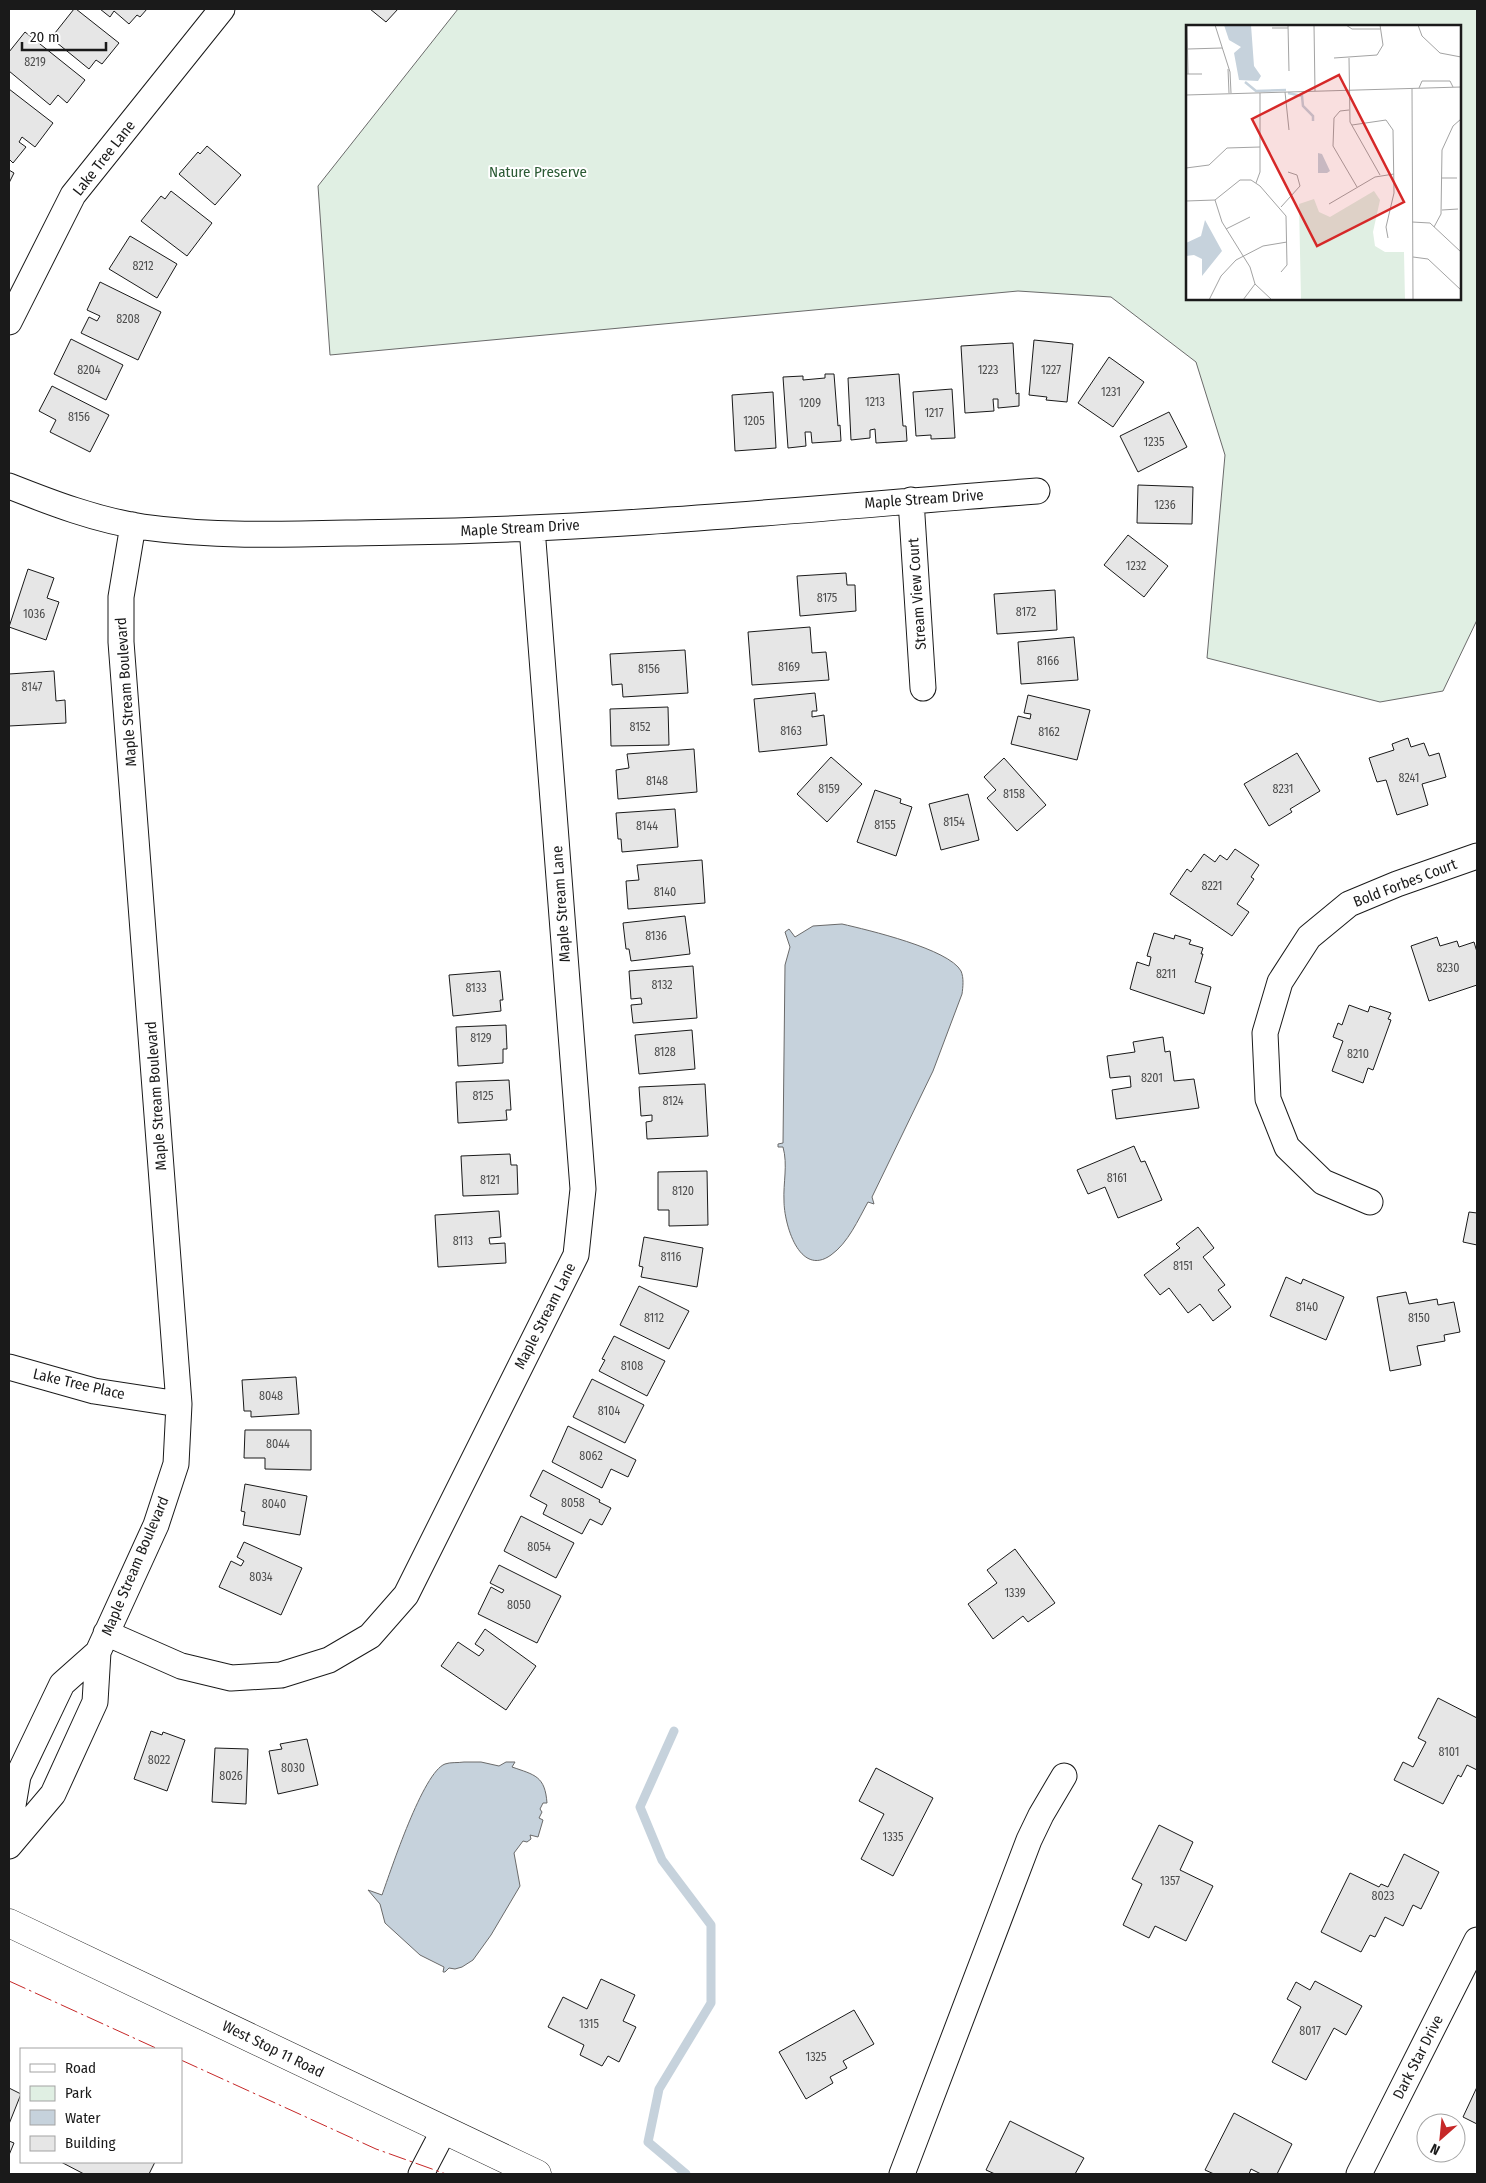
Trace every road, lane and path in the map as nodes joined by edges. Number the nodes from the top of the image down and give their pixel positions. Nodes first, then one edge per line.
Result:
1 (222, 9) edge
2 (9, 322) edge
3 (9, 486) edge
4 (1037, 491) dead end
5 (911, 500) junction
6 (133, 525) junction
7 (532, 528) junction
8 (923, 688) dead end
9 (1477, 856) edge
10 (1370, 1202) dead end
11 (9, 1367) edge
12 (179, 1404) junction
13 (102, 1642) junction
14 (1064, 1776) dead end
15 (9, 1829) edge
16 (9, 1846) edge
17 (9, 1922) edge
18 (1477, 1940) edge
19 (444, 2130) junction
20 (421, 2174) edge
21 (538, 2174) edge
22 (902, 2174) edge
23 (1359, 2174) edge

1 - 2 street, Lake Tree Lane
3 - 6 street, Maple Stream Drive
4 - 5 street, Maple Stream Drive
5 - 7 street, Maple Stream Drive
5 - 8 street, Stream View Court
6 - 7 street, Maple Stream Drive
6 - 12 street, Maple Stream Boulevard
7 - 13 street, Maple Stream Lane
9 - 10 street, Bold Forbes Court
11 - 12 street, Lake Tree Place
12 - 13 street, Maple Stream Boulevard
13 - 15 street, Maple Stream Boulevard
13 - 16 street, Maple Stream Boulevard
14 - 22 street
17 - 19 main road, West Stop 11 Road
18 - 23 street, Dark Star Drive
19 - 20 street
19 - 21 main road, West Stop 11 Road

